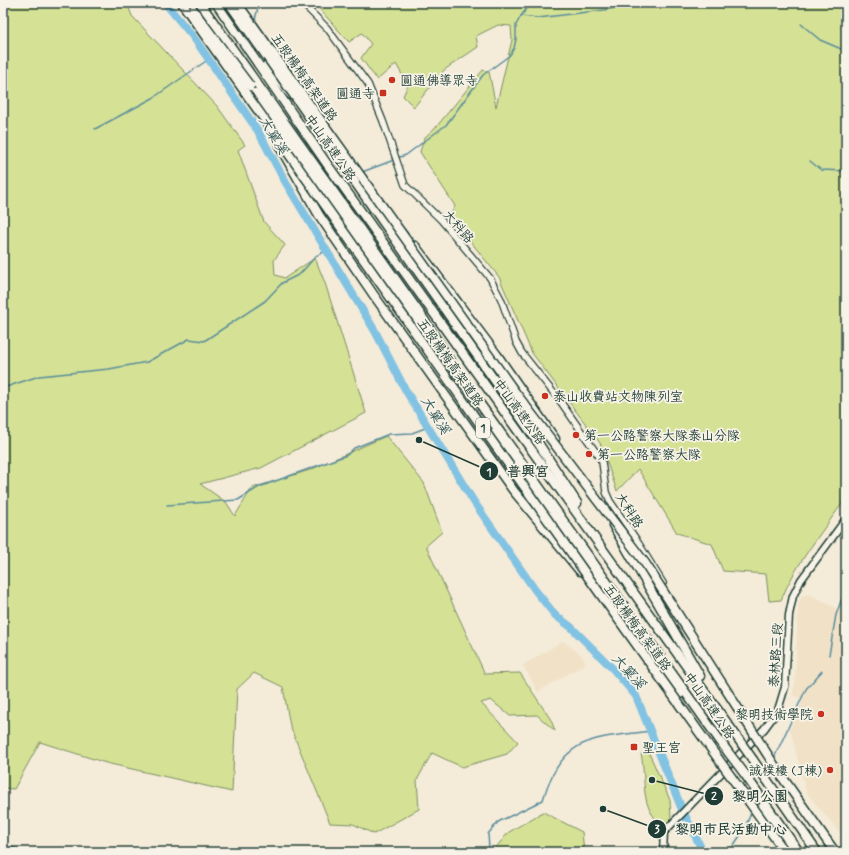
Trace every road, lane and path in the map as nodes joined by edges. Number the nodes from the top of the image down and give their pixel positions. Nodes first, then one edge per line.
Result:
1 (182, 3) edge
2 (187, 3) edge
3 (200, 3) edge
4 (216, 3) edge
5 (229, 3) edge
6 (237, 3) edge
7 (302, 3) edge
8 (231, 24) junction
9 (414, 315) junction
10 (453, 366) junction
11 (846, 519) edge
12 (604, 549) junction
13 (649, 650) junction
14 (722, 715) junction
15 (757, 737) junction
16 (726, 753) junction
17 (742, 775) junction
18 (801, 829) junction
19 (663, 852) edge
20 (785, 852) edge
21 (790, 852) edge
22 (799, 852) edge
23 (817, 852) edge
24 (821, 852) edge
25 (835, 852) edge

1 - 20 highway, 五股楊梅高架道路 / 1, bridge
2 - 9 highway, bridge
3 - 10 highway, 中山高速公路 / 1
3 - 13 highway
4 - 8 highway, 中山高速公路 / 1
5 - 12 highway, bridge
6 - 25 highway, 五股楊梅高架道路, bridge
7 - 15 street, 大科路
8 - 12 highway, 中山高速公路 / 1
8 - 14 highway
9 - 10 highway
9 - 13 highway
10 - 16 highway, 中山高速公路 / 1
11 - 15 main road, 泰林路三段
12 - 14 highway, 中山高速公路 / 1
13 - 16 highway
14 - 18 highway, 中山高速公路 / 1, bridge
15 - 19 main road, 泰林路三段
16 - 17 highway, 中山高速公路 / 1, bridge
17 - 21 highway
17 - 22 highway, 中山高速公路 / 1
18 - 23 highway, 中山高速公路 / 1
18 - 24 highway

